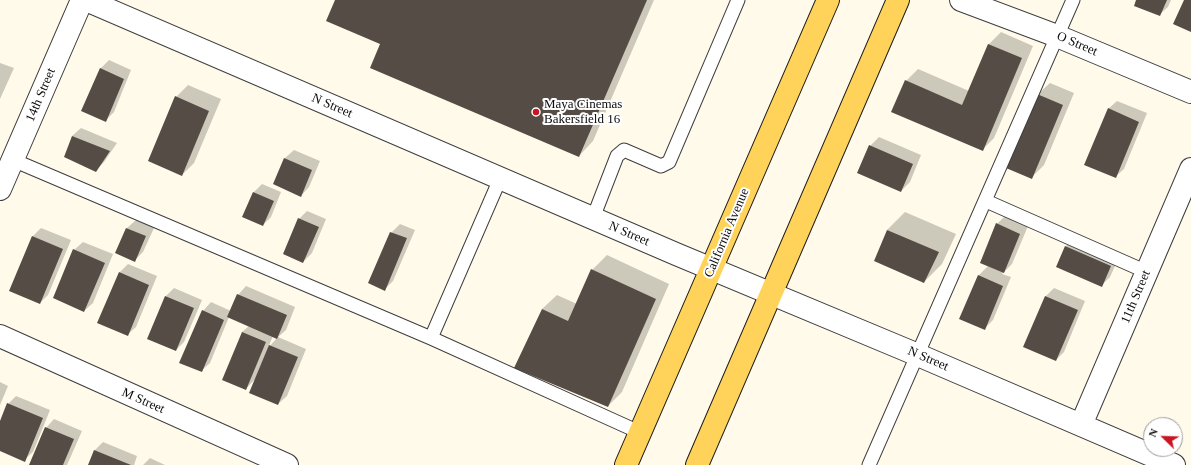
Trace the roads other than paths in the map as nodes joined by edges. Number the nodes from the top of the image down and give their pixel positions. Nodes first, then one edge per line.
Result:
1 (82, 0) edge
2 (86, 0) edge
3 (738, 0) edge
4 (828, 0) edge
5 (898, 0) edge
6 (960, 0) edge
7 (1073, 0) edge
8 (1057, 36) junction
9 (1191, 92) edge
10 (13, 160) junction
11 (1191, 169) edge
12 (500, 179) junction
13 (0, 189) edge
14 (986, 201) junction
15 (593, 218) junction
16 (712, 269) junction
17 (1147, 272) junction
18 (770, 294) junction
19 (0, 336) edge
20 (431, 338) junction
21 (918, 355) junction
22 (1081, 425) junction
23 (639, 432) junction
24 (287, 465) edge
25 (626, 465) edge
26 (697, 465) edge
27 (869, 465) edge
28 (1174, 465) edge

1 - 10 street, 14th Street
2 - 12 street, N Street
3 - 15 lane
4 - 16 main road, California Avenue
5 - 18 main road
6 - 8 street, O Street
7 - 8 lane
8 - 9 street, O Street
8 - 14 lane
10 - 13 street, 14th Street
10 - 20 lane
11 - 17 street, 11th Street
12 - 15 street, N Street
12 - 20 lane
14 - 17 lane
14 - 21 lane
15 - 16 street, N Street
16 - 18 street, N Street
16 - 23 main road, California Avenue
17 - 22 street, 11th Street
18 - 21 street, N Street
18 - 26 main road
19 - 24 street, M Street
20 - 23 lane
21 - 22 street, N Street
21 - 27 lane
22 - 28 street, N Street
23 - 25 main road, California Avenue

